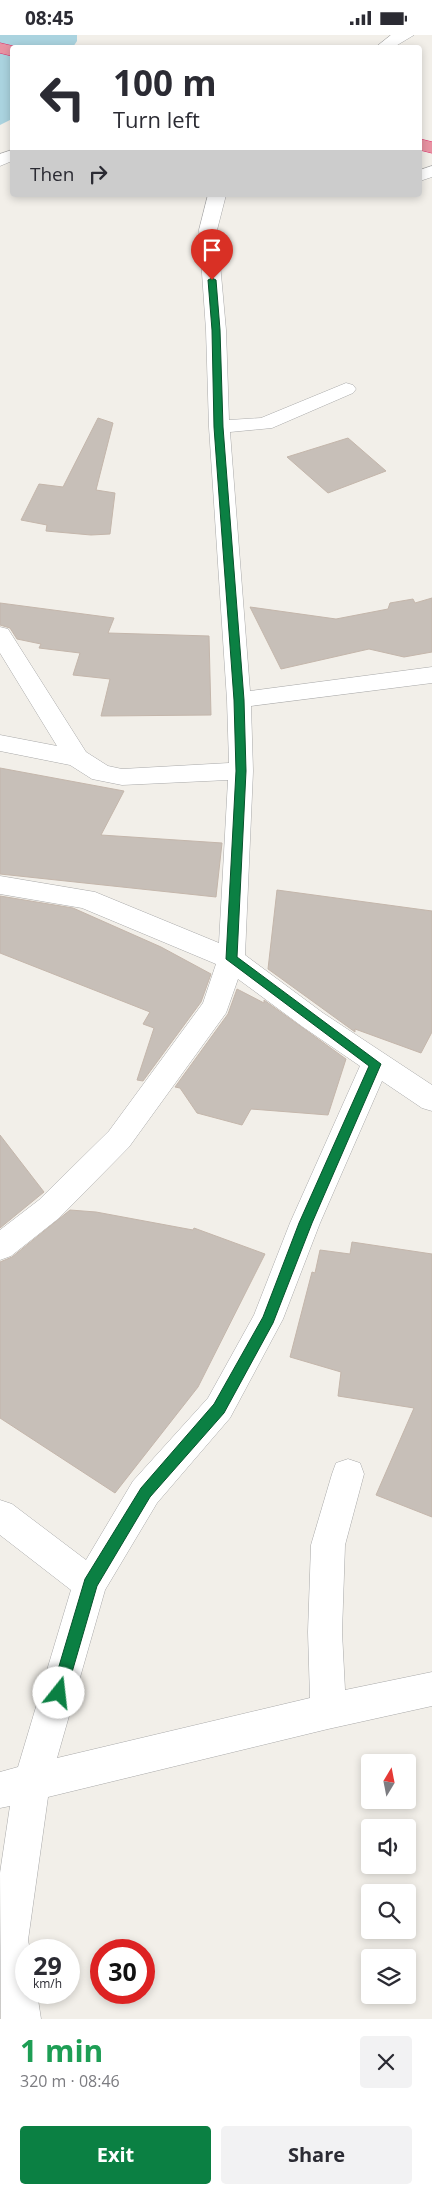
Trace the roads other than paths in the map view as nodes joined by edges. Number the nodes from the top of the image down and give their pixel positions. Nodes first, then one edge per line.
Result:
1 (406, 35) edge
2 (387, 45) edge
3 (216, 197) edge
4 (346, 389) dead end
5 (219, 427) junction
6 (0, 634) edge
7 (432, 675) edge
8 (239, 700) junction
9 (0, 743) edge
10 (77, 759) junction
11 (241, 771) junction
12 (0, 885) edge
13 (231, 959) junction
14 (376, 1064) junction
15 (432, 1100) edge
16 (0, 1247) edge
17 (348, 1474) dead end
18 (0, 1515) edge
19 (90, 1584) junction
20 (432, 1689) edge
21 (328, 1711) junction
22 (16, 1787) edge
23 (21, 2019) edge

1 - 2 street
3 - 5 street
4 - 5 street
5 - 8 street
6 - 10 street
7 - 8 street
8 - 11 street
9 - 10 street
10 - 11 street
11 - 13 street
12 - 13 street
13 - 14 street
13 - 16 street
14 - 15 street
14 - 19 street
17 - 21 street
18 - 19 street
19 - 22 street
20 - 21 street
21 - 22 street
22 - 23 street

